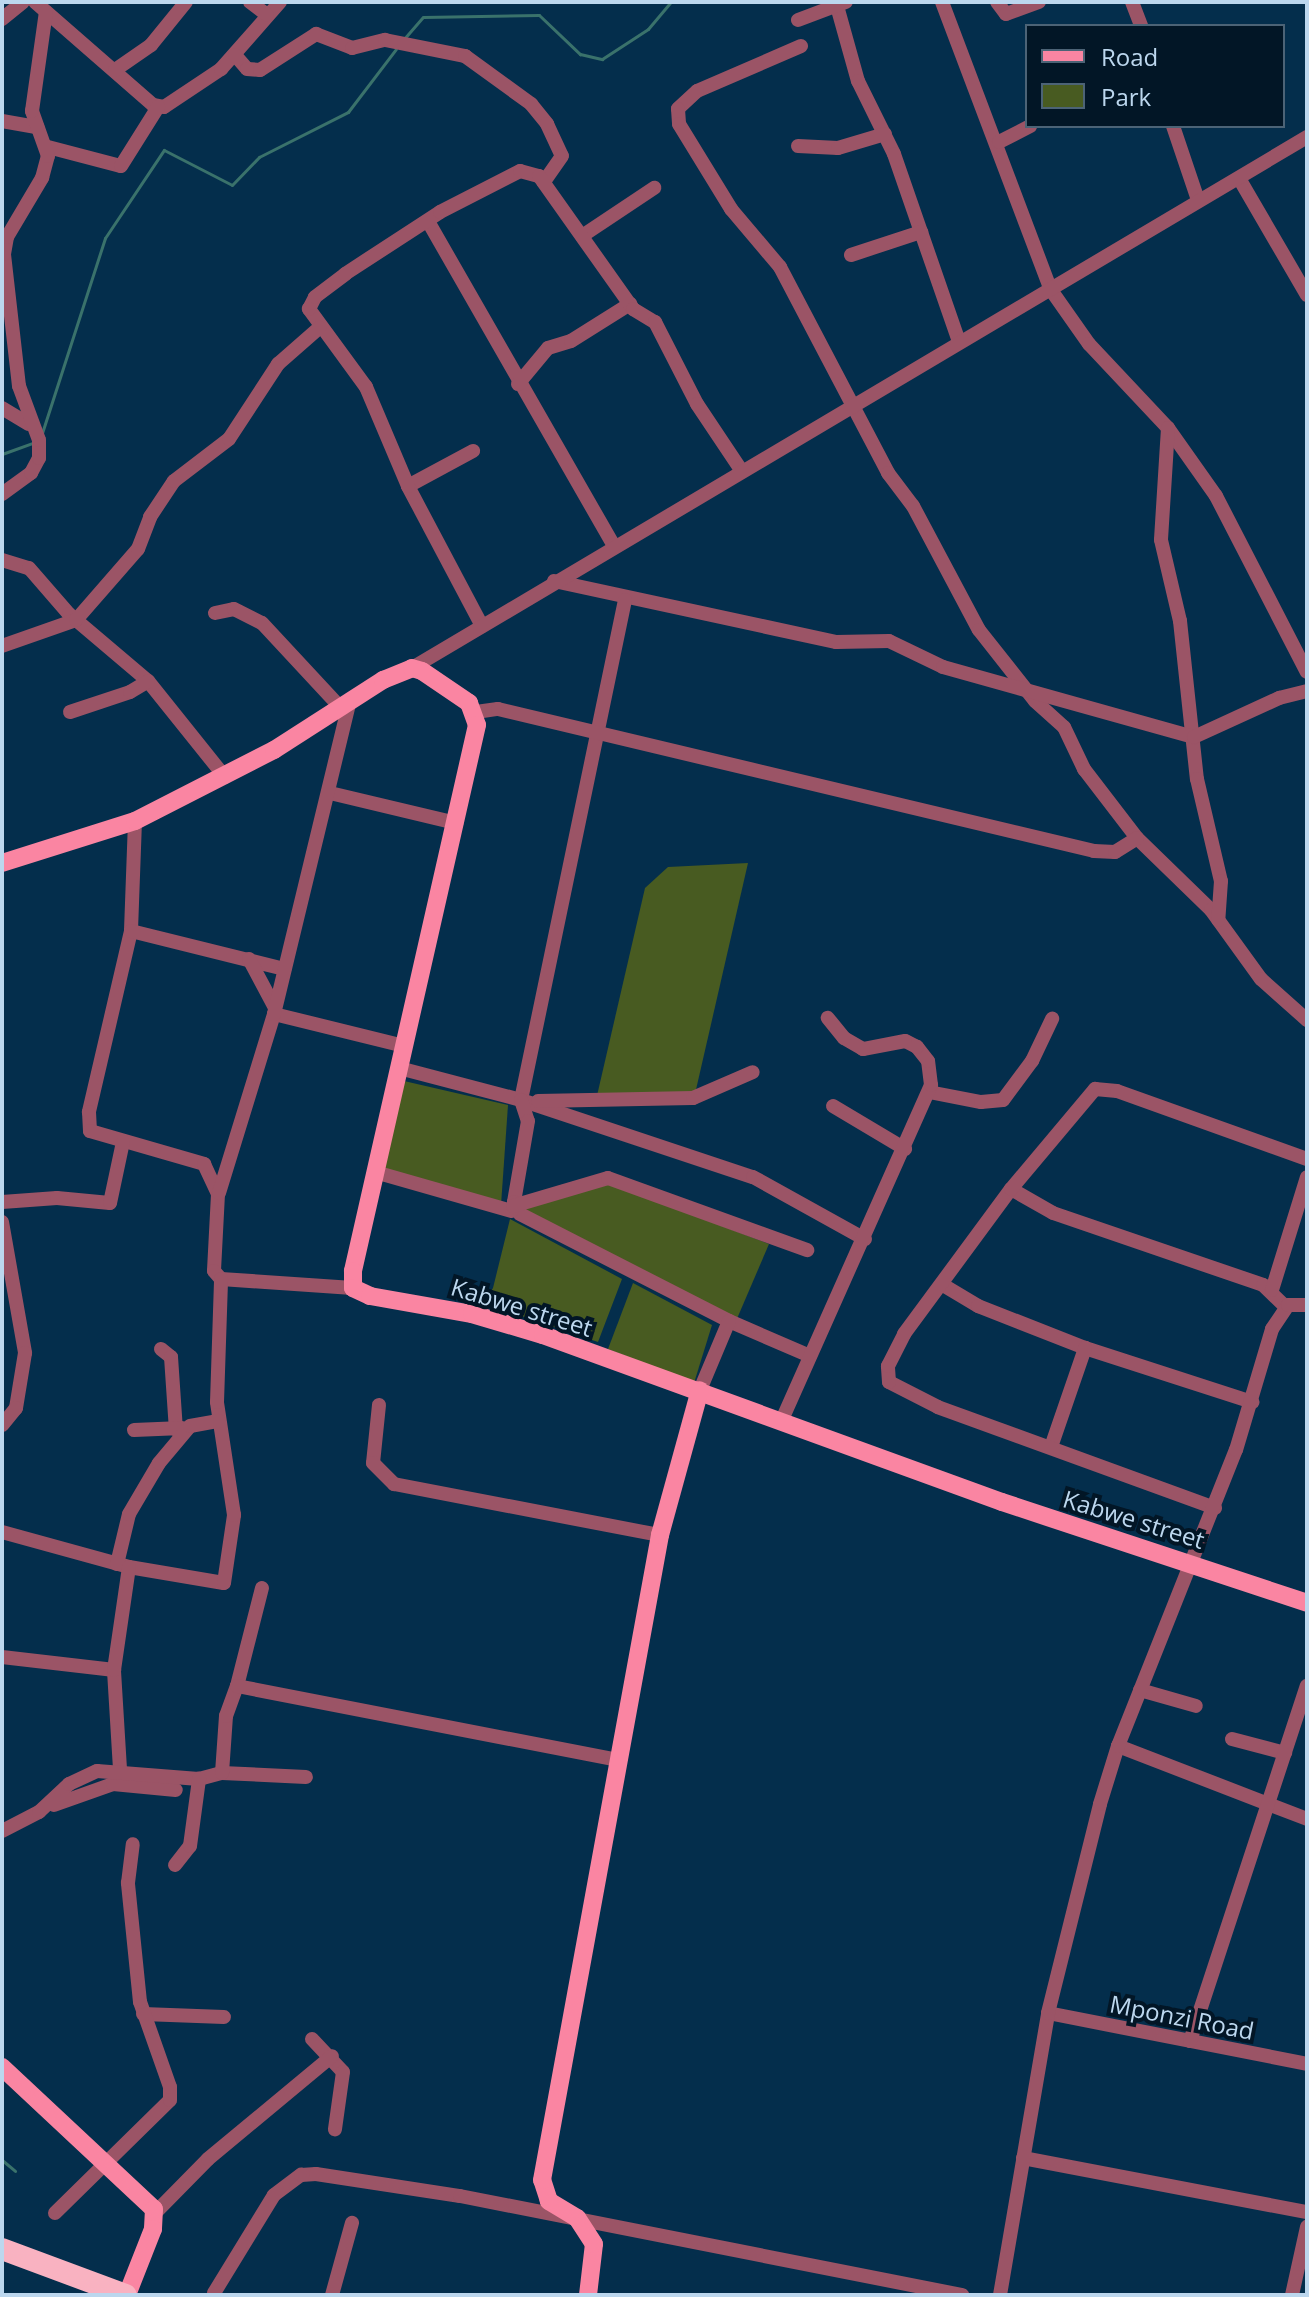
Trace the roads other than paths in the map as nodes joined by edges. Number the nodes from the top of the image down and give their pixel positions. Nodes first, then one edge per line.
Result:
1 (23, 2) edge
2 (186, 2) edge
3 (250, 2) edge
4 (280, 2) edge
5 (942, 2) edge
6 (997, 2) edge
7 (1039, 2) edge
8 (1132, 2) edge
9 (841, 4) edge
10 (41, 7) edge
11 (267, 15) junction
12 (2, 19) edge
13 (798, 20) dead end
14 (1140, 24) edge
15 (801, 46) dead end
16 (235, 55) junction
17 (115, 70) junction
18 (158, 107) junction
19 (2, 121) edge
20 (37, 127) junction
21 (1026, 128) edge
22 (1174, 128) edge
23 (885, 134) junction
24 (1307, 137) edge
25 (999, 142) junction
26 (798, 146) dead end
27 (48, 147) junction
28 (1240, 180) junction
29 (544, 182) junction
30 (654, 188) dead end
31 (1198, 200) junction
32 (429, 223) junction
33 (921, 232) junction
34 (582, 236) junction
35 (5, 237) edge
36 (851, 255) dead end
37 (5, 282) edge
38 (1051, 290) junction
39 (1307, 295) edge
40 (630, 304) junction
41 (319, 328) junction
42 (959, 342) junction
43 (518, 384) junction
44 (854, 403) junction
45 (2, 408) edge
46 (1168, 428) junction
47 (37, 430) junction
48 (473, 451) dead end
49 (741, 470) junction
50 (408, 486) junction
51 (2, 494) edge
52 (614, 546) junction
53 (2, 560) edge
54 (554, 581) junction
55 (625, 600) junction
56 (215, 613) dead end
57 (76, 620) junction
58 (482, 626) junction
59 (2, 646) edge
60 (412, 668) junction
61 (1307, 672) edge
62 (148, 681) junction
63 (1027, 691) junction
64 (1307, 691) edge
65 (346, 704) junction
66 (70, 712) dead end
67 (476, 712) junction
68 (593, 734) junction
69 (1194, 737) junction
70 (225, 777) junction
71 (330, 793) junction
72 (135, 821) junction
73 (456, 823) junction
74 (1137, 838) junction
75 (2, 863) edge
76 (1218, 920) junction
77 (131, 931) junction
78 (249, 959) junction
79 (284, 969) junction
80 (274, 1011) junction
81 (828, 1018) dead end
82 (1052, 1019) dead end
83 (1307, 1020) edge
84 (404, 1046) junction
85 (399, 1068) junction
86 (753, 1072) dead end
87 (929, 1092) junction
88 (527, 1102) junction
89 (833, 1106) dead end
90 (123, 1142) junction
91 (905, 1149) junction
92 (1307, 1159) edge
93 (375, 1172) junction
94 (1307, 1177) edge
95 (1011, 1189) junction
96 (218, 1194) junction
97 (2, 1202) edge
98 (513, 1209) junction
99 (2, 1222) edge
100 (865, 1239) junction
101 (807, 1250) dead end
102 (221, 1279) junction
103 (943, 1285) junction
104 (353, 1288) junction
105 (1272, 1290) junction
106 (1307, 1305) edge
107 (1286, 1307) junction
108 (729, 1321) junction
109 (1085, 1348) junction
110 (161, 1349) dead end
111 (810, 1356) junction
112 (700, 1390) junction
113 (1252, 1402) junction
114 (379, 1405) dead end
115 (219, 1421) junction
116 (781, 1422) junction
117 (2, 1425) edge
118 (183, 1428) junction
119 (134, 1430) dead end
120 (1051, 1447) junction
121 (1215, 1508) junction
122 (2, 1532) edge
123 (660, 1535) junction
124 (1193, 1563) junction
125 (123, 1566) junction
126 (262, 1588) dead end
127 (1307, 1603) edge
128 (2, 1657) edge
129 (114, 1670) junction
130 (237, 1686) junction
131 (1307, 1686) edge
132 (1140, 1690) junction
133 (1196, 1706) dead end
134 (1232, 1739) dead end
135 (1118, 1746) junction
136 (1285, 1753) junction
137 (619, 1760) junction
138 (120, 1769) junction
139 (222, 1773) junction
140 (306, 1777) dead end
141 (199, 1779) junction
142 (176, 1790) dead end
143 (1268, 1804) junction
144 (39, 1812) junction
145 (1307, 1819) edge
146 (2, 1831) edge
147 (133, 1844) dead end
148 (175, 1865) dead end
149 (1048, 2013) junction
150 (143, 2014) junction
151 (224, 2017) dead end
152 (312, 2039) dead end
153 (1190, 2041) junction
154 (332, 2056) junction
155 (1307, 2064) edge
156 (2, 2067) edge
157 (335, 2129) dead end
158 (1023, 2158) junction
159 (107, 2163) junction
160 (156, 2212) junction
161 (1307, 2212) edge
162 (55, 2213) dead end
163 (577, 2218) junction
164 (352, 2223) dead end
165 (1307, 2227) edge
166 (5, 2255) edge
167 (214, 2293) edge
168 (126, 2295) edge
169 (332, 2295) edge
170 (588, 2295) edge
171 (962, 2295) edge
172 (1000, 2295) edge
173 (1292, 2295) edge

1 - 12 street
2 - 17 street
3 - 11 street
4 - 11 street
5 - 25 street
6 - 7 street
8 - 14 street
9 - 13 street
9 - 23 street
10 - 17 street
10 - 20 street
11 - 16 street
15 - 44 street
16 - 18 street
16 - 29 street
17 - 18 street
18 - 27 street
19 - 20 street
20 - 27 street
21 - 25 street
22 - 31 street
23 - 26 street
23 - 33 street
24 - 28 street
25 - 38 street
27 - 35 street
28 - 31 street
28 - 39 street
29 - 32 street
29 - 34 street
30 - 34 street
31 - 38 street
32 - 41 street
32 - 43 street
33 - 36 street
33 - 42 street
34 - 40 street
35 - 37 street
37 - 47 street
38 - 42 street
38 - 46 street
40 - 43 street
40 - 49 street
41 - 50 street
41 - 57 street
42 - 44 street
43 - 52 street
44 - 49 street
44 - 63 street
45 - 47 street
46 - 61 street
46 - 69 street
47 - 51 street
48 - 50 street
49 - 52 street
50 - 58 street
52 - 54 street
53 - 57 street
54 - 55 street
54 - 58 street
55 - 63 street
55 - 68 street
56 - 65 street
57 - 59 street
57 - 62 street
58 - 60 street
60 - 65 main road
60 - 67 main road
62 - 66 street
62 - 70 street
63 - 69 street
63 - 74 street
64 - 69 street
65 - 70 main road
65 - 71 street
67 - 68 street
67 - 73 main road
68 - 74 street
68 - 88 street
69 - 76 street
70 - 72 main road
71 - 73 street
71 - 79 street
72 - 75 main road
72 - 77 street
73 - 84 main road
74 - 76 street
76 - 83 street
77 - 78 street
77 - 90 street
78 - 79 street
78 - 80 street
79 - 80 street
80 - 84 street
80 - 96 street
81 - 87 street
82 - 87 street
84 - 85 main road
85 - 88 street
85 - 93 main road
86 - 88 street
87 - 91 street
88 - 98 street
88 - 100 street
89 - 91 street
90 - 96 street
90 - 97 street
91 - 100 street
92 - 95 street
93 - 98 street
93 - 104 main road
94 - 105 street
95 - 103 street
95 - 105 street
96 - 102 street
98 - 101 street
98 - 108 street
99 - 117 street
100 - 111 street
102 - 104 street
102 - 115 street
103 - 109 street
103 - 120 street
104 - 112 main road, Kabwe street
105 - 107 street
106 - 107 street
107 - 113 street
108 - 111 street
108 - 112 street
109 - 113 street
109 - 120 street
110 - 118 street
111 - 116 street
112 - 116 main road, Kabwe street
112 - 123 main road
113 - 121 street
114 - 123 street
115 - 118 street
115 - 125 street
116 - 124 main road, Kabwe street
118 - 119 street
118 - 125 street
120 - 121 street
121 - 124 street
122 - 125 street
123 - 137 main road
124 - 127 main road, Kabwe street
124 - 132 street
125 - 129 street
126 - 130 street
128 - 129 street
129 - 138 street
130 - 137 street
130 - 139 street
131 - 136 street
132 - 133 street
132 - 135 street
134 - 136 street
135 - 143 street
135 - 149 street
136 - 143 street
137 - 163 main road
138 - 141 street
138 - 144 street
139 - 140 street
139 - 141 street
141 - 148 street
142 - 144 street
143 - 145 street
143 - 153 street
144 - 146 street
147 - 150 street
149 - 153 street, Mponzi Road
149 - 158 street
150 - 151 street
150 - 159 street
152 - 154 street
153 - 155 street, Mponzi Road
154 - 157 street
154 - 160 street
156 - 159 main road
158 - 161 street
158 - 172 street
159 - 160 main road
159 - 162 street
160 - 168 main road
163 - 167 street
163 - 170 main road
163 - 171 street
164 - 169 street
165 - 173 street
166 - 168 highway

